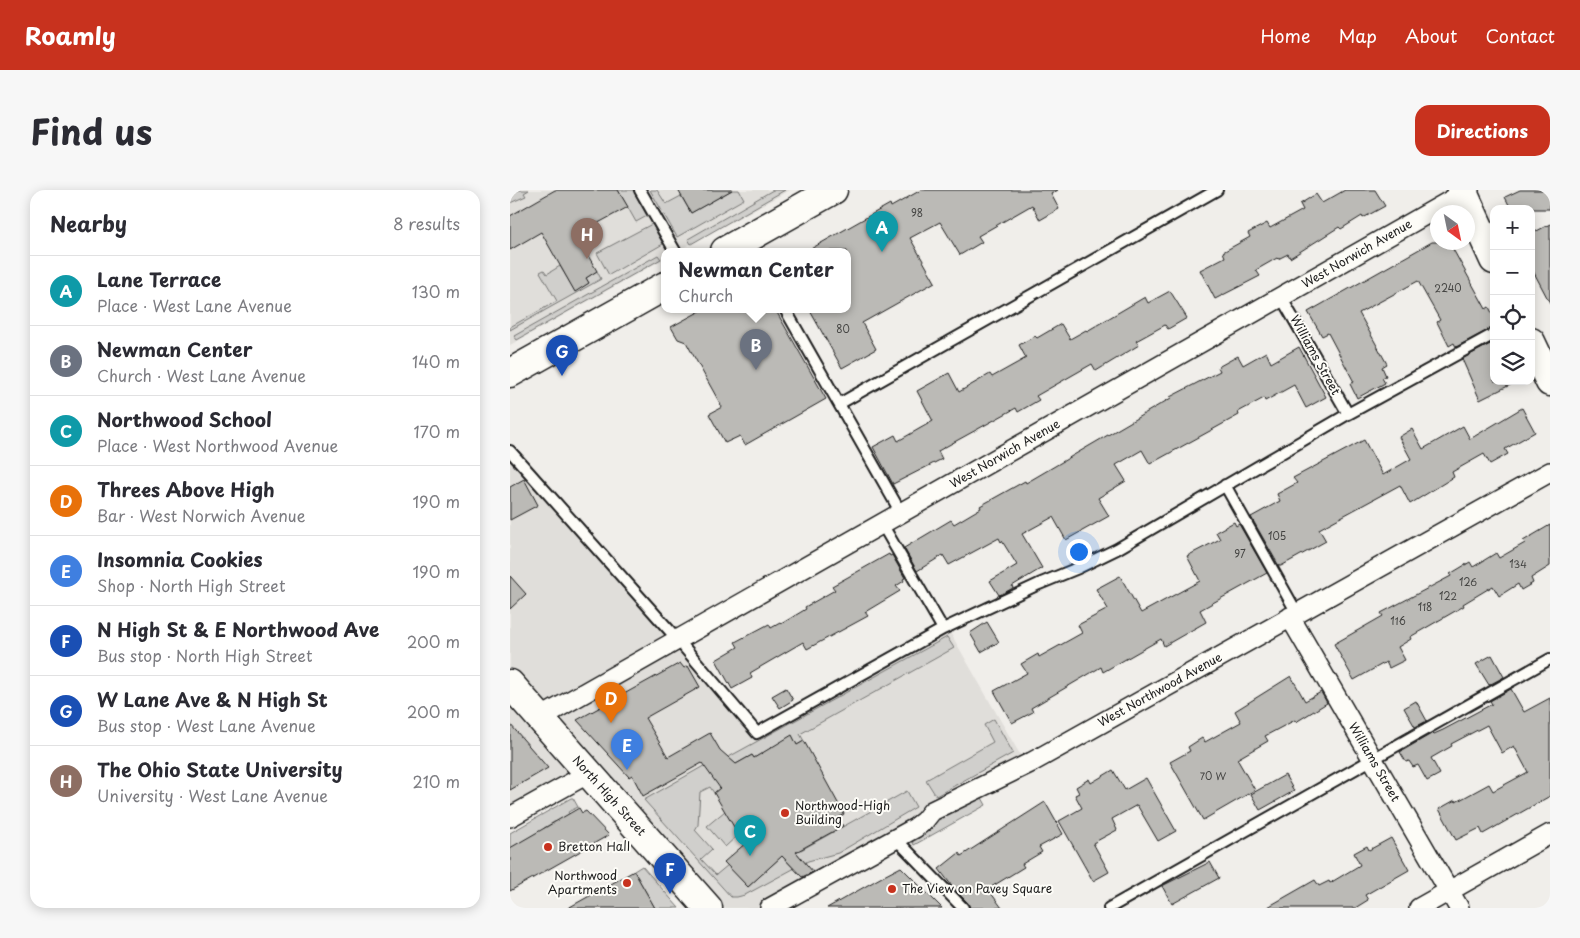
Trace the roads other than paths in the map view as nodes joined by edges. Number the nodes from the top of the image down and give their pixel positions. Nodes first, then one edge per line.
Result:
1 (640, 190) edge
2 (832, 190) edge
3 (1217, 190) edge
4 (1465, 191) edge
5 (741, 247) edge
6 (673, 248) edge
7 (1490, 250) edge
8 (661, 288) edge
9 (1281, 297) junction
10 (787, 313) edge
11 (1490, 336) edge
12 (1535, 350) edge
13 (510, 373) edge
14 (1550, 382) edge
15 (839, 404) junction
16 (1348, 414) junction
17 (510, 452) edge
18 (1550, 472) edge
19 (1225, 485) junction
20 (901, 513) junction
21 (882, 524) junction
22 (1294, 615) junction
23 (943, 629) junction
24 (678, 640) junction
25 (1550, 659) edge
26 (510, 684) edge
27 (540, 718) junction
28 (1373, 759) junction
29 (589, 772) junction
30 (510, 817) edge
31 (1550, 834) edge
32 (896, 839) junction
33 (1449, 892) junction
34 (708, 908) edge
35 (770, 908) edge
36 (963, 908) edge
37 (1109, 908) edge
38 (1419, 908) edge
39 (1459, 908) edge

1 - 6 lane
2 - 5 main road
3 - 15 lane
4 - 7 main road
4 - 9 street, West Norwich Avenue
8 - 13 main road
9 - 16 lane, Williams Street
9 - 20 street, West Norwich Avenue
10 - 15 lane
11 - 16 lane
12 - 14 main road
15 - 20 lane
16 - 19 lane
17 - 24 lane
18 - 22 street, West Northwood Avenue
19 - 22 lane, Williams Street
19 - 23 lane
20 - 21 street, West Norwich Avenue
21 - 23 lane
21 - 24 street, West Norwich Avenue
22 - 28 street, Williams Street
22 - 32 street, West Northwood Avenue
23 - 24 lane
24 - 27 street, West Norwich Avenue
25 - 28 lane
26 - 27 main road, North High Street
27 - 29 main road, North High Street
28 - 33 street, Williams Street
28 - 37 lane
29 - 30 street
29 - 34 main road, North High Street
31 - 33 street
32 - 35 street, West Northwood Avenue
32 - 36 lane
33 - 38 street
33 - 39 street, Williams Street

